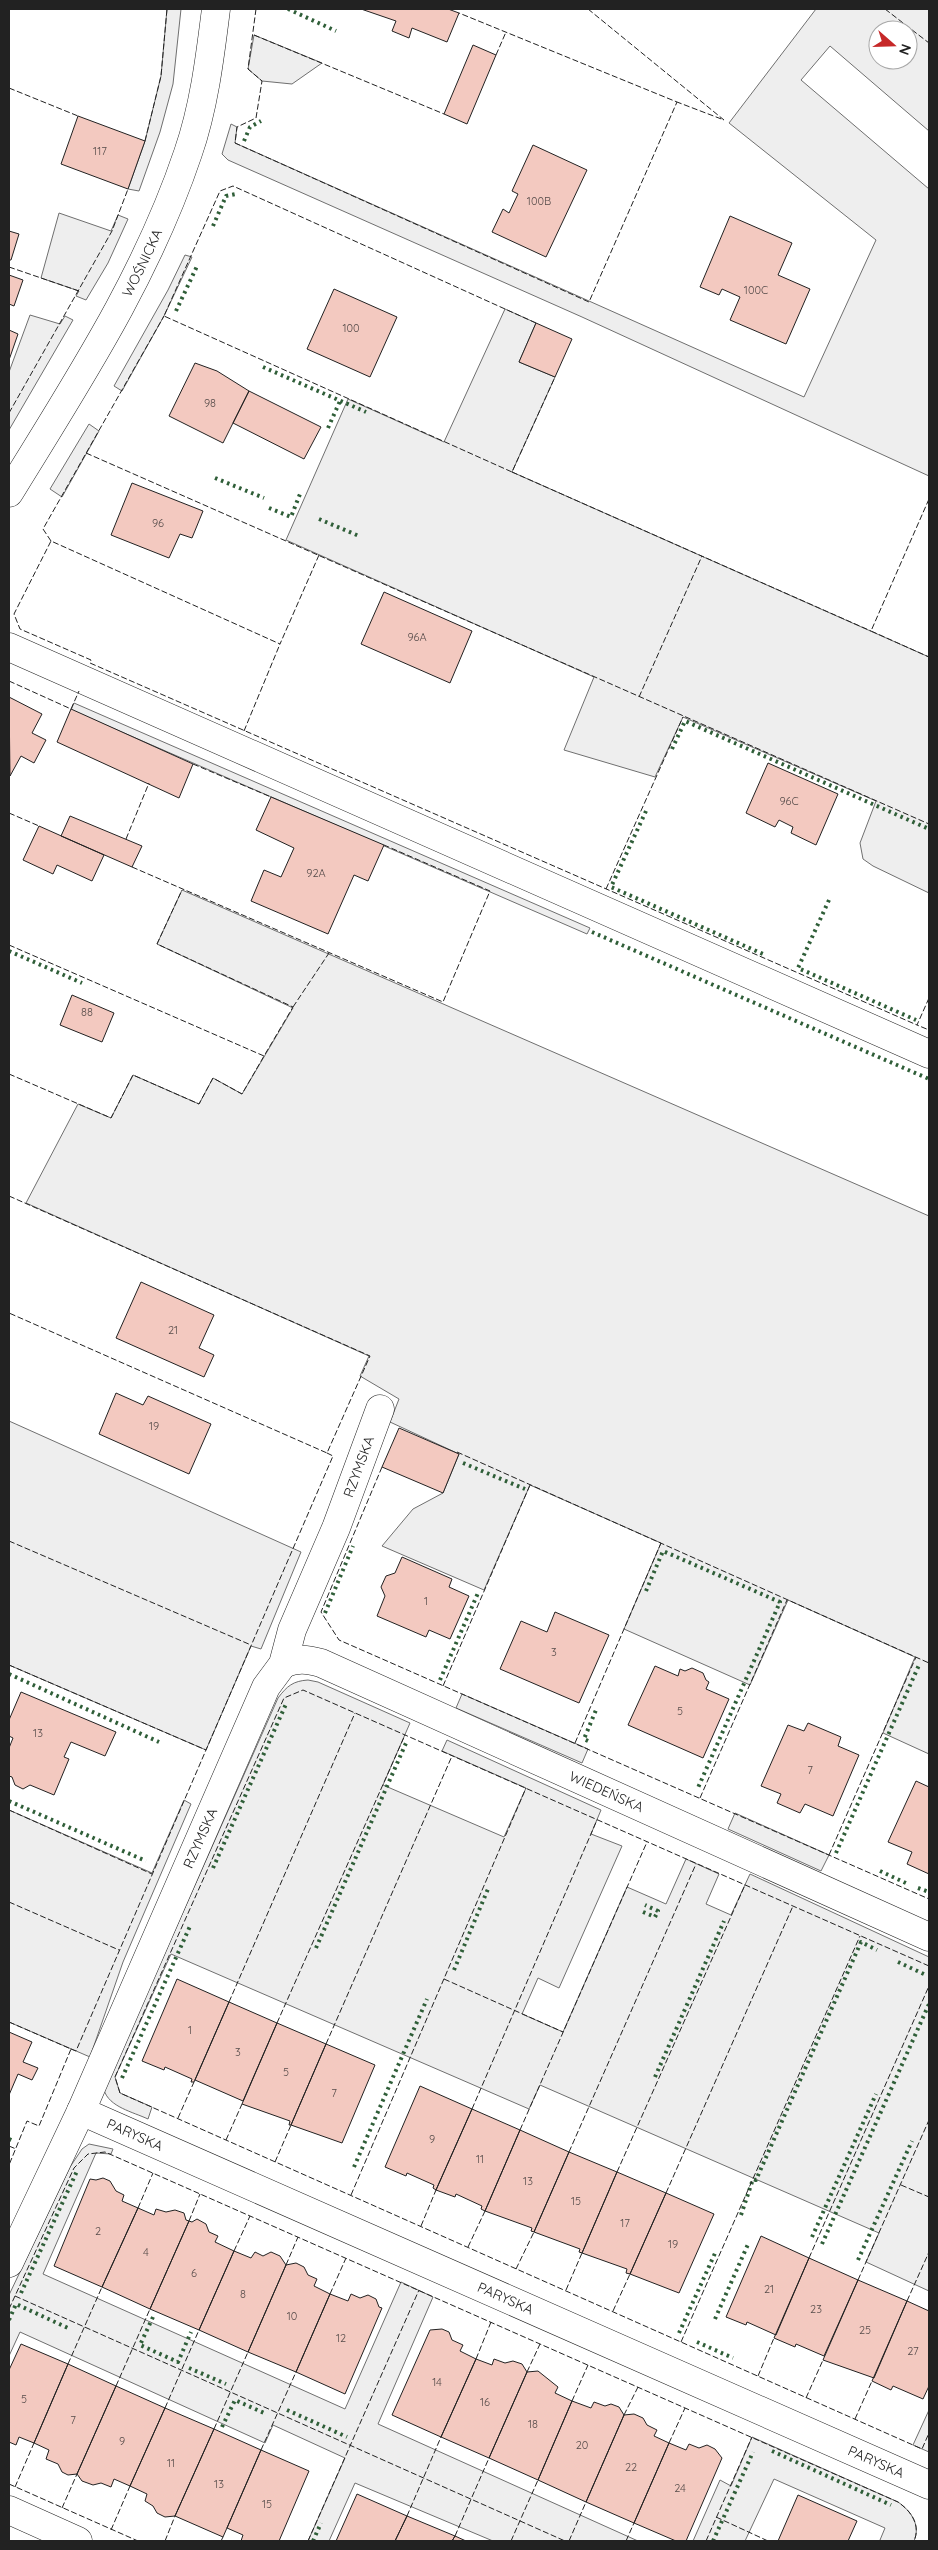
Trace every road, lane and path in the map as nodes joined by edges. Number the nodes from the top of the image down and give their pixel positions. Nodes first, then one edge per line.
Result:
1 (216, 9) edge
2 (9, 494) edge
3 (9, 647) edge
4 (929, 1054) edge
5 (380, 1409) dead end
6 (283, 1664) junction
7 (929, 1937) edge
8 (81, 2111) junction
9 (9, 2263) edge
10 (929, 2485) edge
11 (9, 2510) edge
12 (78, 2541) edge

1 - 2 street, WOŚNICKA
3 - 4 street
5 - 6 street, RZYMSKA
6 - 7 street, WIEDEŃSKA
6 - 8 street, RZYMSKA
8 - 9 street, RZYMSKA
8 - 10 street, PARYSKA
11 - 12 street

